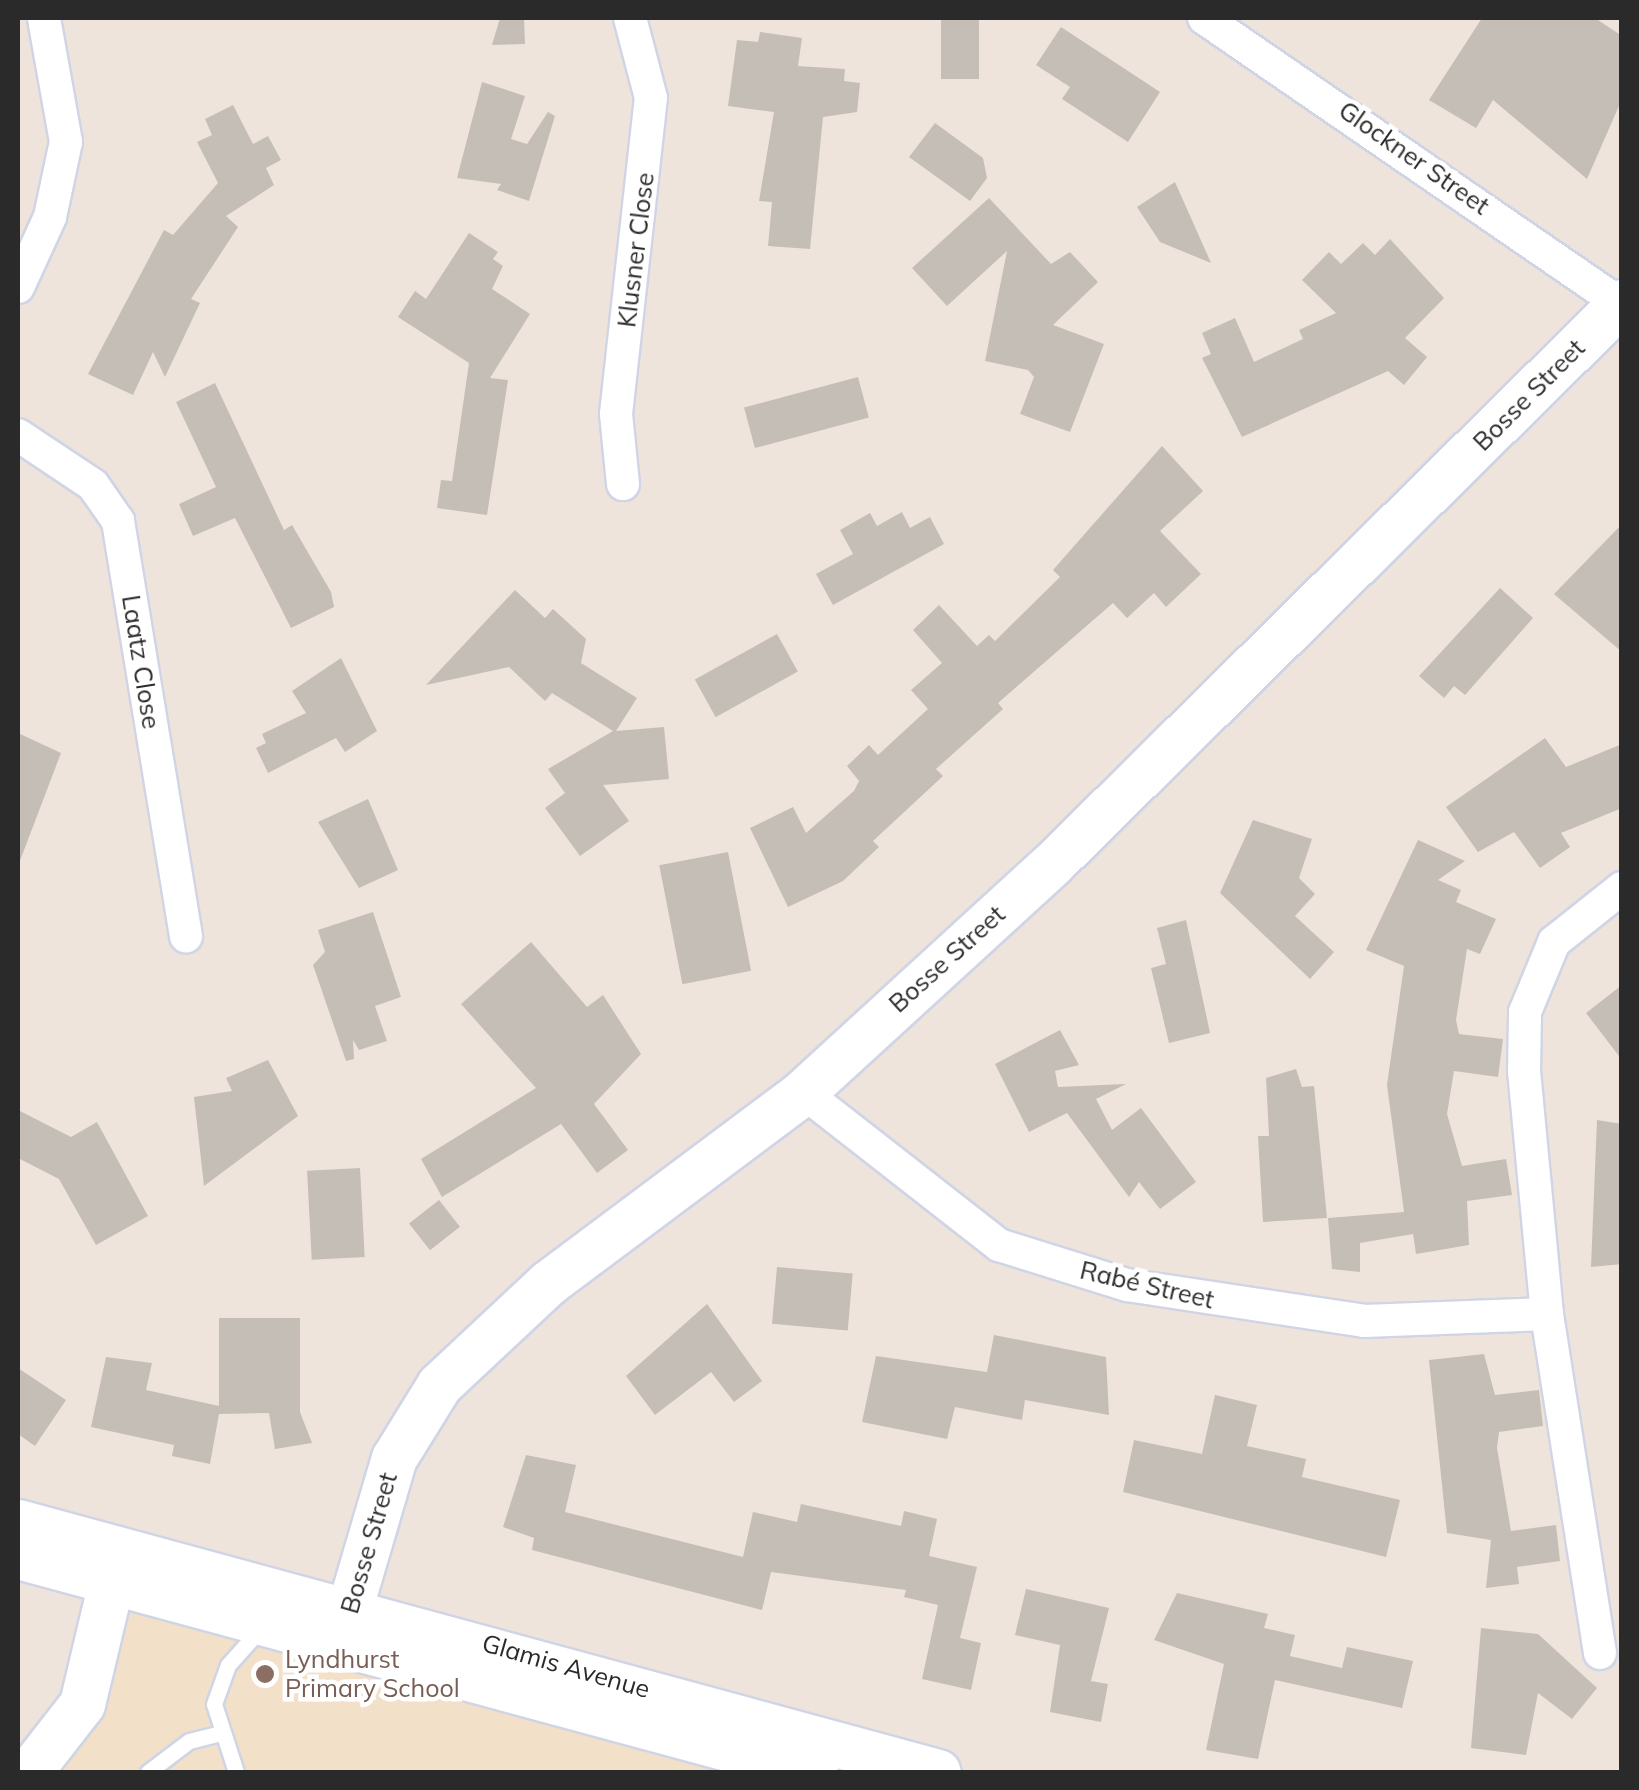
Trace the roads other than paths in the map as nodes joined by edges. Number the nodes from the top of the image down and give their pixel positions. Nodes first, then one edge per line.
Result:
1 (44, 18) edge
2 (630, 18) edge
3 (1204, 18) edge
4 (18, 286) edge
5 (1621, 303) edge
6 (18, 435) edge
7 (624, 484) dead end
8 (1622, 888) edge
9 (186, 936) dead end
10 (803, 1092) junction
11 (1547, 1314) junction
12 (18, 1522) edge
13 (18, 1556) edge
14 (116, 1565) junction
15 (266, 1621) junction
16 (345, 1624) junction
17 (1600, 1653) dead end
18 (566, 1664) junction
19 (556, 1708) junction
20 (680, 1720) junction
21 (222, 1733) junction
22 (826, 1762) edge
23 (29, 1772) edge
24 (148, 1772) edge
25 (236, 1772) edge
26 (938, 1772) edge

1 - 4 street
2 - 7 street, Klusner Close
3 - 5 street, Glockner Street
5 - 10 street, Bosse Street
6 - 9 street, Laatz Close
8 - 11 street
10 - 11 street, Rabé Street
10 - 16 street, Bosse Street
11 - 17 street
12 - 14 street, Glamis Avenue
13 - 14 street, Glamis Avenue
14 - 15 street, Glamis Avenue
14 - 16 street, Glamis Avenue
14 - 23 street
15 - 16 street, Glamis Avenue
15 - 21 lane
16 - 18 street, Glamis Avenue
16 - 19 street, Glamis Avenue
18 - 19 street
18 - 20 street, Glamis Avenue
19 - 20 street, Glamis Avenue
20 - 22 street, Glamis Avenue
21 - 24 lane
21 - 25 lane
22 - 26 street, Glamis Avenue

